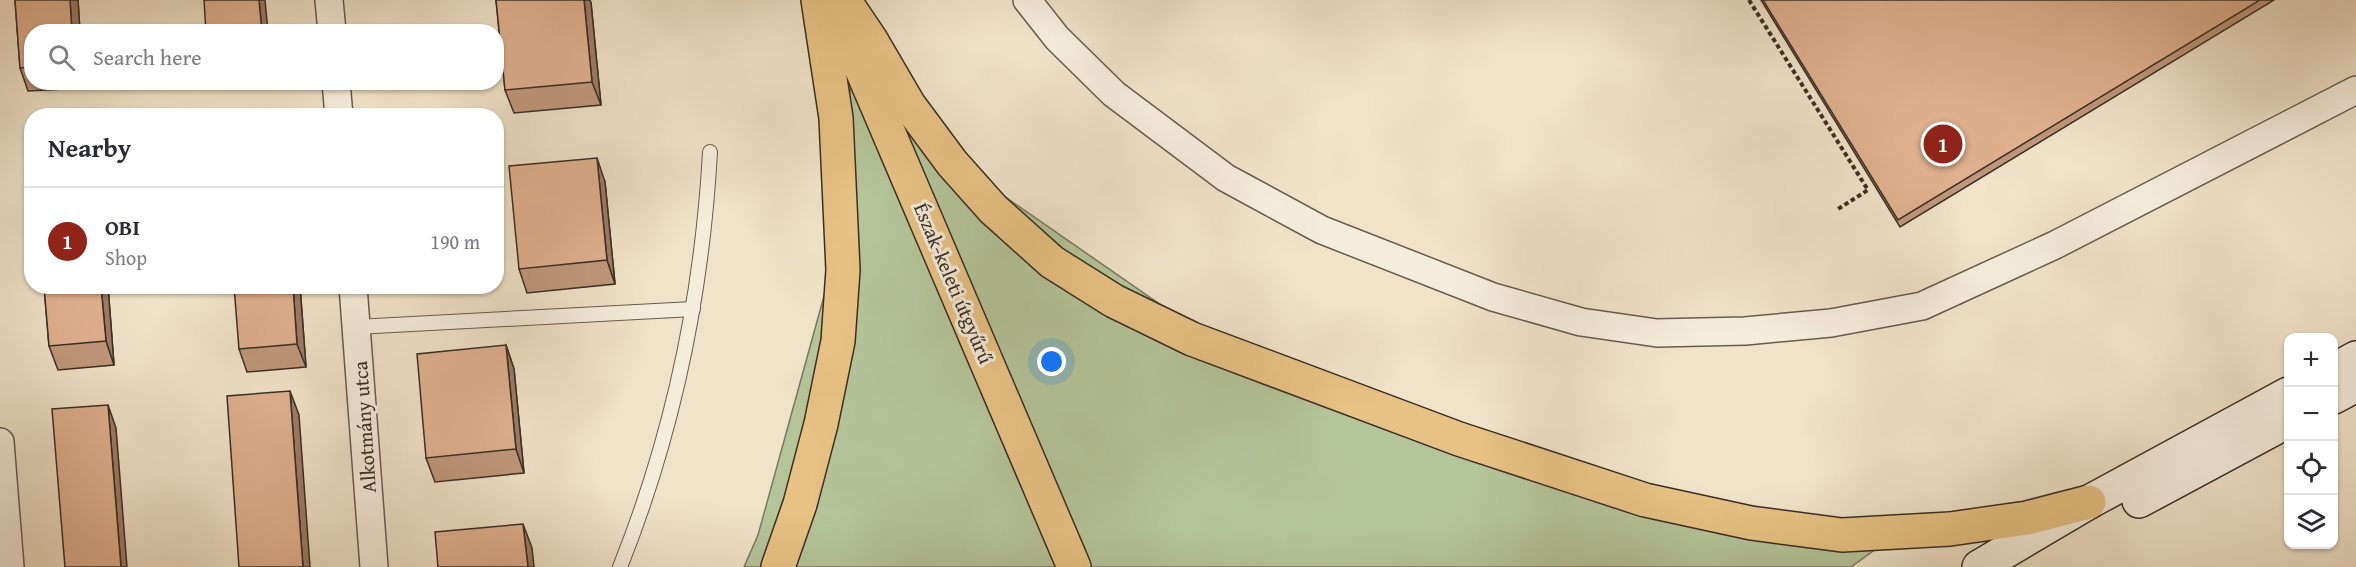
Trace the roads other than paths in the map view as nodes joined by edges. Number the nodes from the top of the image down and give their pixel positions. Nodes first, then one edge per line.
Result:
1 (329, 0) edge
2 (818, 0) edge
3 (832, 0) edge
4 (844, 0) edge
5 (1027, 0) edge
6 (331, 24) edge
7 (337, 90) edge
8 (2356, 90) edge
9 (338, 108) edge
10 (710, 152) dead end
11 (354, 294) edge
12 (693, 309) junction
13 (356, 327) junction
14 (2356, 358) edge
15 (2338, 368) edge
16 (2356, 385) edge
17 (2338, 395) edge
18 (2284, 397) edge
19 (2284, 424) edge
20 (0, 442) edge
21 (2089, 502) junction
22 (10, 567) edge
23 (374, 567) edge
24 (620, 567) edge
25 (778, 567) edge
26 (1074, 567) edge
27 (1979, 567) edge
28 (2010, 567) edge

1 - 6 street
2 - 25 main road
3 - 26 main road, Észak-keleti útgyűrű
4 - 21 main road
5 - 8 street
7 - 9 street
10 - 12 lane
11 - 13 street, Alkotmány utca
12 - 13 lane
12 - 24 lane
13 - 23 street, Alkotmány utca
14 - 15 main road
16 - 17 main road
18 - 21 main road
19 - 28 main road
20 - 22 street
21 - 27 main road

